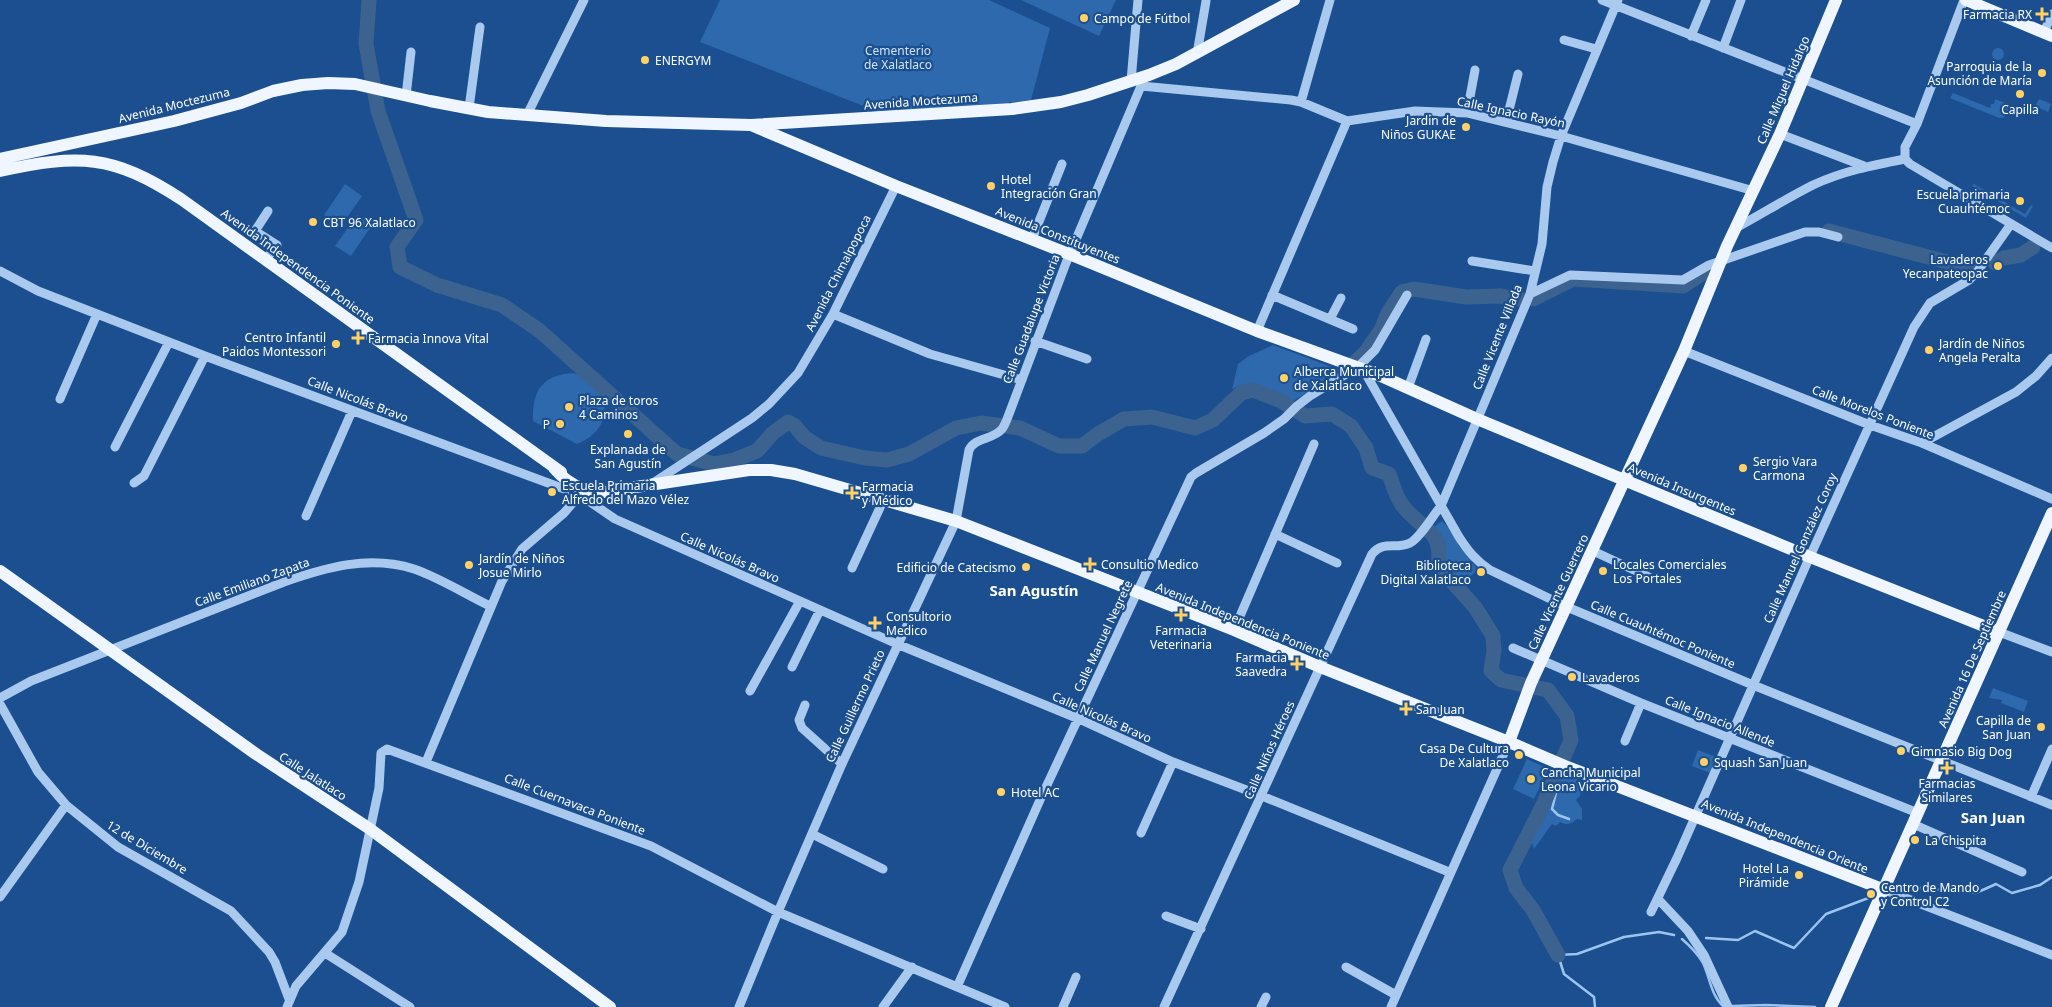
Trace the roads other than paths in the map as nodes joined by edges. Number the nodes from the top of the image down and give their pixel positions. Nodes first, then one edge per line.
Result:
1 (584, 0) edge
2 (1138, 0) edge
3 (1294, 0) edge
4 (1330, 0) edge
5 (1602, 0) edge
6 (1706, 0) edge
7 (1741, 0) edge
8 (1836, 0) edge
9 (1965, 0) edge
10 (1206, 2) dead end
11 (1616, 3) edge
12 (2052, 14) edge
13 (480, 27) dead end
14 (2048, 34) edge
15 (1691, 36) junction
16 (1564, 40) dead end
17 (1723, 48) junction
18 (1596, 49) junction
19 (411, 52) dead end
20 (1197, 54) junction
21 (1475, 70) dead end
22 (1518, 74) dead end
23 (1803, 78) junction
24 (1137, 82) junction
25 (406, 96) junction
26 (1302, 102) junction
27 (469, 108) junction
28 (1467, 113) junction
29 (527, 115) junction
30 (1347, 121) junction
31 (1506, 122) junction
32 (1917, 124) junction
33 (751, 125) junction
34 (1780, 134) junction
35 (1561, 136) junction
36 (1905, 158) junction
37 (0, 159) edge
38 (1062, 164) dead end
39 (1864, 166) junction
40 (0, 171) edge
41 (896, 186) junction
42 (1754, 191) junction
43 (268, 211) dead end
44 (2011, 224) junction
45 (1736, 228) junction
46 (1838, 236) dead end
47 (1032, 239) junction
48 (2052, 248) edge
49 (1069, 254) junction
50 (266, 259) junction
51 (1472, 261) dead end
52 (1721, 261) junction
53 (0, 271) edge
54 (1536, 271) junction
55 (1530, 294) junction
56 (1272, 295) junction
57 (1407, 295) dead end
58 (1341, 298) dead end
59 (97, 314) junction
60 (833, 314) junction
61 (1330, 319) junction
62 (1353, 329) dead end
63 (1257, 331) junction
64 (1426, 339) dead end
65 (1035, 341) junction
66 (169, 342) junction
67 (1684, 351) junction
68 (206, 356) junction
69 (2052, 358) edge
70 (1087, 359) dead end
71 (1360, 368) junction
72 (1022, 380) junction
73 (1408, 388) junction
74 (60, 399) dead end
75 (352, 411) junction
76 (1477, 419) junction
77 (1870, 425) junction
78 (1001, 430) joint
79 (1922, 443) junction
80 (1314, 444) dead end
81 (115, 447) dead end
82 (554, 468) junction
83 (1624, 480) junction
84 (134, 483) dead end
85 (651, 485) junction
86 (616, 490) junction
87 (582, 492) junction
88 (2052, 499) edge
89 (884, 500) junction
90 (1441, 506) junction
91 (2052, 514) edge
92 (306, 516) dead end
93 (956, 521) junction
94 (1420, 533) joint
95 (1275, 534) junction
96 (1593, 552) junction
97 (1810, 557) junction
98 (1337, 563) dead end
99 (852, 568) dead end
100 (0, 571) edge
101 (1649, 577) dead end
102 (1137, 593) junction
103 (800, 601) junction
104 (490, 606) junction
105 (1567, 607) junction
106 (820, 610) junction
107 (1234, 630) junction
108 (1999, 632) junction
109 (898, 644) junction
110 (1513, 648) dead end
111 (109, 650) junction
112 (2052, 652) edge
113 (1542, 661) junction
114 (792, 667) dead end
115 (1320, 667) junction
116 (1753, 685) junction
117 (0, 687) edge
118 (750, 691) dead end
119 (8, 693) junction
120 (0, 698) edge
121 (1641, 703) junction
122 (0, 704) edge
123 (805, 705) dead end
124 (1079, 720) junction
125 (1728, 739) junction
126 (1625, 741) dead end
127 (1509, 742) junction
128 (2052, 749) edge
129 (1943, 760) junction
130 (426, 762) junction
131 (1173, 762) junction
132 (842, 764) junction
133 (1262, 796) junction
134 (2031, 797) junction
135 (66, 805) junction
136 (2052, 805) edge
137 (1695, 816) junction
138 (1915, 819) junction
139 (370, 829) junction
140 (1141, 833) dead end
141 (812, 834) junction
142 (883, 869) dead end
143 (1449, 872) junction
144 (2022, 872) dead end
145 (1884, 890) junction
146 (0, 897) edge
147 (1658, 899) junction
148 (778, 912) junction
149 (1651, 912) dead end
150 (1166, 916) dead end
151 (1201, 929) junction
152 (325, 953) junction
153 (2052, 954) edge
154 (1346, 967) dead end
155 (912, 968) junction
156 (1076, 977) dead end
157 (957, 987) junction
158 (1396, 995) junction
159 (1266, 997) dead end
160 (288, 1003) edge
161 (1832, 1004) edge
162 (410, 1007) edge
163 (610, 1007) edge
164 (739, 1007) edge
165 (883, 1007) edge
166 (1005, 1007) edge
167 (1063, 1007) edge
168 (1164, 1007) edge
169 (1261, 1007) edge
170 (1392, 1007) edge
171 (1728, 1007) edge

1 - 29 street
2 - 24 street, Calle Guadalupe Victoria
3 - 20 main road, Avenida Moctezuma
4 - 26 street
5 - 11 street
6 - 15 street
7 - 17 street
8 - 23 main road, Calle Miguel Hidalgo
9 - 14 main road
9 - 32 street
10 - 20 street
11 - 15 street
11 - 18 street, Calle Vicente Villada
12 - 14 street
13 - 27 street
15 - 17 street
16 - 18 street
17 - 23 street
18 - 35 street, Calle Vicente Villada
19 - 25 street
20 - 24 main road, Avenida Moctezuma
21 - 28 street
22 - 31 street
23 - 32 street
23 - 34 main road, Calle Miguel Hidalgo
24 - 26 street
24 - 33 main road, Avenida Moctezuma
24 - 49 street, Calle Guadalupe Victoria
25 - 27 main road, Avenida Moctezuma
25 - 37 main road, Avenida Moctezuma
26 - 30 street
27 - 29 main road, Avenida Moctezuma
28 - 30 street, Calle Ignacio Rayón
28 - 31 street, Calle Ignacio Rayón
29 - 33 main road, Avenida Moctezuma
30 - 56 street
31 - 35 street, Calle Ignacio Rayón
32 - 36 street
33 - 41 main road, Avenida Constituyentes
34 - 39 street
34 - 42 main road, Calle Miguel Hidalgo
35 - 42 street, Calle Ignacio Rayón
35 - 54 street, Calle Vicente Villada
36 - 39 street
36 - 44 street
38 - 47 street
39 - 45 street
40 - 50 main road, Avenida Independencia Poniente
41 - 47 main road, Avenida Constituyentes
41 - 60 street, Avenida Chimalpopoca
42 - 45 main road, Calle Vicente Guerrero
43 - 50 street
44 - 48 street
44 - 77 street, Calle Manuel González Coroy
45 - 52 main road, Calle Vicente Guerrero
46 - 52 street
47 - 49 main road, Avenida Constituyentes
49 - 63 main road, Avenida Constituyentes
49 - 65 street, Calle Guadalupe Victoria
50 - 82 main road, Avenida Independencia Poniente
51 - 54 street
52 - 55 street
52 - 67 main road, Calle Vicente Guerrero
53 - 59 street, Calle Nicolás Bravo
54 - 55 street, Calle Vicente Villada
55 - 76 street, Calle Vicente Villada
56 - 61 street
56 - 63 street
57 - 71 street
58 - 61 street
59 - 66 street, Calle Nicolás Bravo
59 - 74 street
60 - 72 street
60 - 85 street, Avenida Chimalpopoca
61 - 62 street
63 - 71 main road, Avenida Constituyentes
64 - 73 street
65 - 70 street
65 - 72 street, Calle Guadalupe Victoria
66 - 68 street, Calle Nicolás Bravo
66 - 81 street
67 - 77 street, Calle Morelos Poniente
67 - 83 main road, Calle Vicente Guerrero
68 - 75 street, Calle Nicolás Bravo
68 - 84 street
69 - 79 street
71 - 73 main road, Avenida Insurgentes
71 - 90 street, Calle Cuauhtémoc Poniente
71 - 102 street, Calle Manuel Negrete
72 - 78 street, Calle Guadalupe Victoria
73 - 76 main road, Avenida Insurgentes
75 - 87 street, Calle Nicolás Bravo
75 - 92 street
76 - 83 main road, Avenida Insurgentes
76 - 90 street, Calle Vicente Villada
77 - 79 street, Calle Morelos Poniente
77 - 97 street, Calle Manuel González Coroy
78 - 93 street, Calle Guillermo Prieto
79 - 88 street, Calle Morelos Poniente
80 - 95 street
82 - 86 main road, Avenida Independencia Poniente
82 - 87 main road, Avenida Independencia Poniente
83 - 96 main road, Calle Vicente Guerrero
83 - 97 main road, Avenida Insurgentes
85 - 86 main road, Avenida Independencia Poniente
85 - 89 main road, Avenida Independencia Poniente
86 - 87 main road, Avenida Independencia Poniente
87 - 103 street, Calle Nicolás Bravo
87 - 104 street
89 - 93 main road, Avenida Independencia Poniente
89 - 99 street
90 - 94 street, Calle Vicente Villada
90 - 105 street, Calle Cuauhtémoc Poniente
91 - 108 main road, Avenida 16 De Septiembre
93 - 102 main road, Avenida Independencia Poniente
93 - 109 street, Calle Guillermo Prieto
94 - 115 street, Calle Niños Héroes
95 - 98 street
95 - 107 street
96 - 101 street
96 - 105 main road, Calle Vicente Guerrero
97 - 108 main road, Avenida Insurgentes
97 - 116 street, Calle Manuel González Coroy
100 - 111 main road, Calle Jalatlaco
102 - 107 main road, Avenida Independencia Poniente
102 - 124 street, Calle Manuel Negrete
103 - 106 street, Calle Nicolás Bravo
103 - 118 street
104 - 111 street, Calle Emiliano Zapata
104 - 130 street
105 - 113 main road, Calle Vicente Guerrero
105 - 116 street, Calle Cuauhtémoc Poniente
106 - 109 street, Calle Nicolás Bravo
106 - 114 street
107 - 115 main road, Avenida Independencia Poniente
108 - 112 street
108 - 129 main road, Avenida 16 De Septiembre
109 - 124 street, Calle Nicolás Bravo
109 - 132 street, Calle Guillermo Prieto
110 - 113 street, Calle Ignacio Allende
111 - 119 street, Calle Emiliano Zapata
111 - 139 main road, Calle Jalatlaco
113 - 121 street, Calle Ignacio Allende
113 - 127 main road, Calle Vicente Guerrero
115 - 127 main road, Avenida Independencia Poniente
115 - 133 street, Calle Niños Héroes
116 - 125 street, Calle Manuel González Coroy
116 - 129 street, Calle Cuauhtémoc Poniente
117 - 119 street
119 - 120 street, Calle Emiliano Zapata
121 - 125 street, Calle Ignacio Allende
121 - 126 street
122 - 135 street, 12 de Diciembre
123 - 132 street
124 - 131 street, Calle Nicolás Bravo
124 - 157 street, Calle Manuel Negrete
125 - 137 street, Calle Manuel González Coroy
125 - 138 street, Calle Ignacio Allende
127 - 137 main road, Avenida Independencia Oriente
127 - 143 street, Calle Vicente Guerrero
128 - 134 street
129 - 134 street, Calle Cuauhtémoc Poniente
129 - 138 main road, Avenida 16 De Septiembre
130 - 139 street, Calle Cuernavaca Poniente
130 - 148 street, Calle Cuernavaca Poniente
131 - 133 street, Calle Nicolás Bravo
131 - 140 street
132 - 141 street, Calle Guillermo Prieto
133 - 143 street, Calle Nicolás Bravo
133 - 151 street, Calle Niños Héroes
134 - 136 street, Calle Cuauhtémoc Poniente
135 - 146 street
135 - 160 street, 12 de Diciembre
137 - 145 main road, Avenida Independencia Oriente
137 - 147 street, Calle Manuel González Coroy
138 - 144 street, Calle Ignacio Allende
138 - 145 main road, Avenida 16 De Septiembre
139 - 152 street
139 - 163 main road, Calle Jalatlaco
141 - 142 street
141 - 148 street, Calle Guillermo Prieto
143 - 158 street, Calle Vicente Guerrero
145 - 153 street, Avenida Independencia Oriente
145 - 161 main road, Avenida 16 De Septiembre
147 - 149 street, Calle Manuel González Coroy
147 - 171 street
148 - 155 street, Calle Cuernavaca Poniente
148 - 164 street, Calle Guillermo Prieto
150 - 151 street
151 - 168 street, Calle Niños Héroes
152 - 160 street
152 - 162 street
154 - 158 street
155 - 157 street, Calle Cuernavaca Poniente
155 - 165 street
156 - 167 street
157 - 166 street, Calle Cuernavaca Poniente
158 - 170 street, Calle Vicente Guerrero
159 - 169 street

